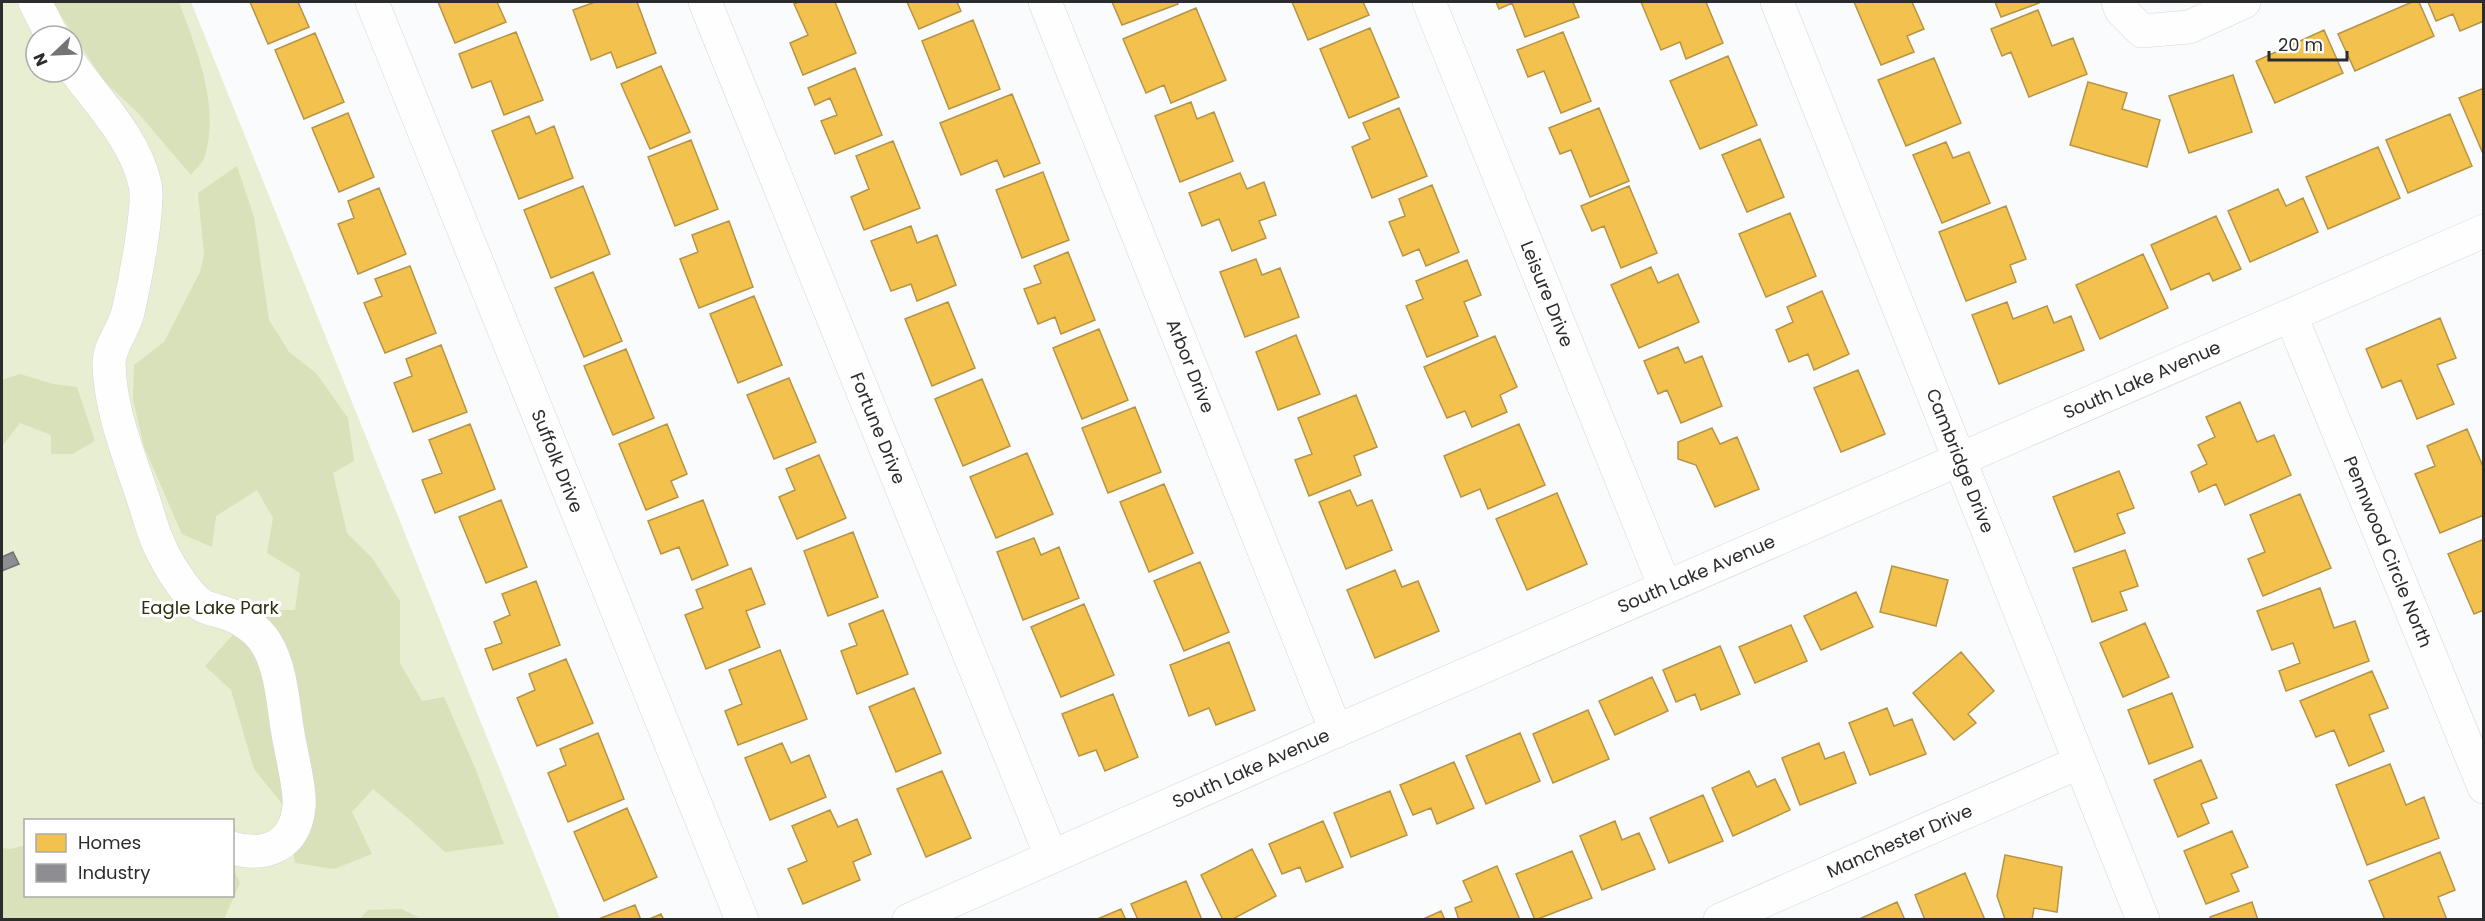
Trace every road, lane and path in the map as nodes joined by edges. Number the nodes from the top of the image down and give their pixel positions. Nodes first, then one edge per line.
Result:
1 (35, 2) edge
2 (372, 2) edge
3 (705, 2) edge
4 (1045, 2) edge
5 (1429, 2) edge
6 (1777, 2) edge
7 (2118, 2) edge
8 (2244, 2) edge
9 (46, 24) edge
10 (84, 82) edge
11 (2484, 231) edge
12 (2291, 316) junction
13 (1960, 459) junction
14 (1665, 587) junction
15 (1336, 731) junction
16 (2080, 762) junction
17 (2484, 787) edge
18 (234, 849) edge
19 (1051, 856) junction
20 (742, 920) edge
21 (909, 920) edge
22 (1720, 920) edge
23 (2144, 920) edge

1 - 9 street
2 - 20 street, Suffolk Drive
3 - 19 street, Fortune Drive
4 - 15 street, Arbor Drive
5 - 14 street, Leisure Drive
6 - 13 street, Cambridge Drive
7 - 8 street
10 - 18 street
11 - 12 street, South Lake Avenue
12 - 13 street, South Lake Avenue
12 - 17 street, Pennwood Circle North
13 - 14 street, South Lake Avenue
13 - 16 street, Cambridge Drive
14 - 15 street, South Lake Avenue
15 - 19 street, South Lake Avenue
16 - 22 street, Manchester Drive
16 - 23 street, Cambridge Drive
19 - 21 street, South Lake Avenue

